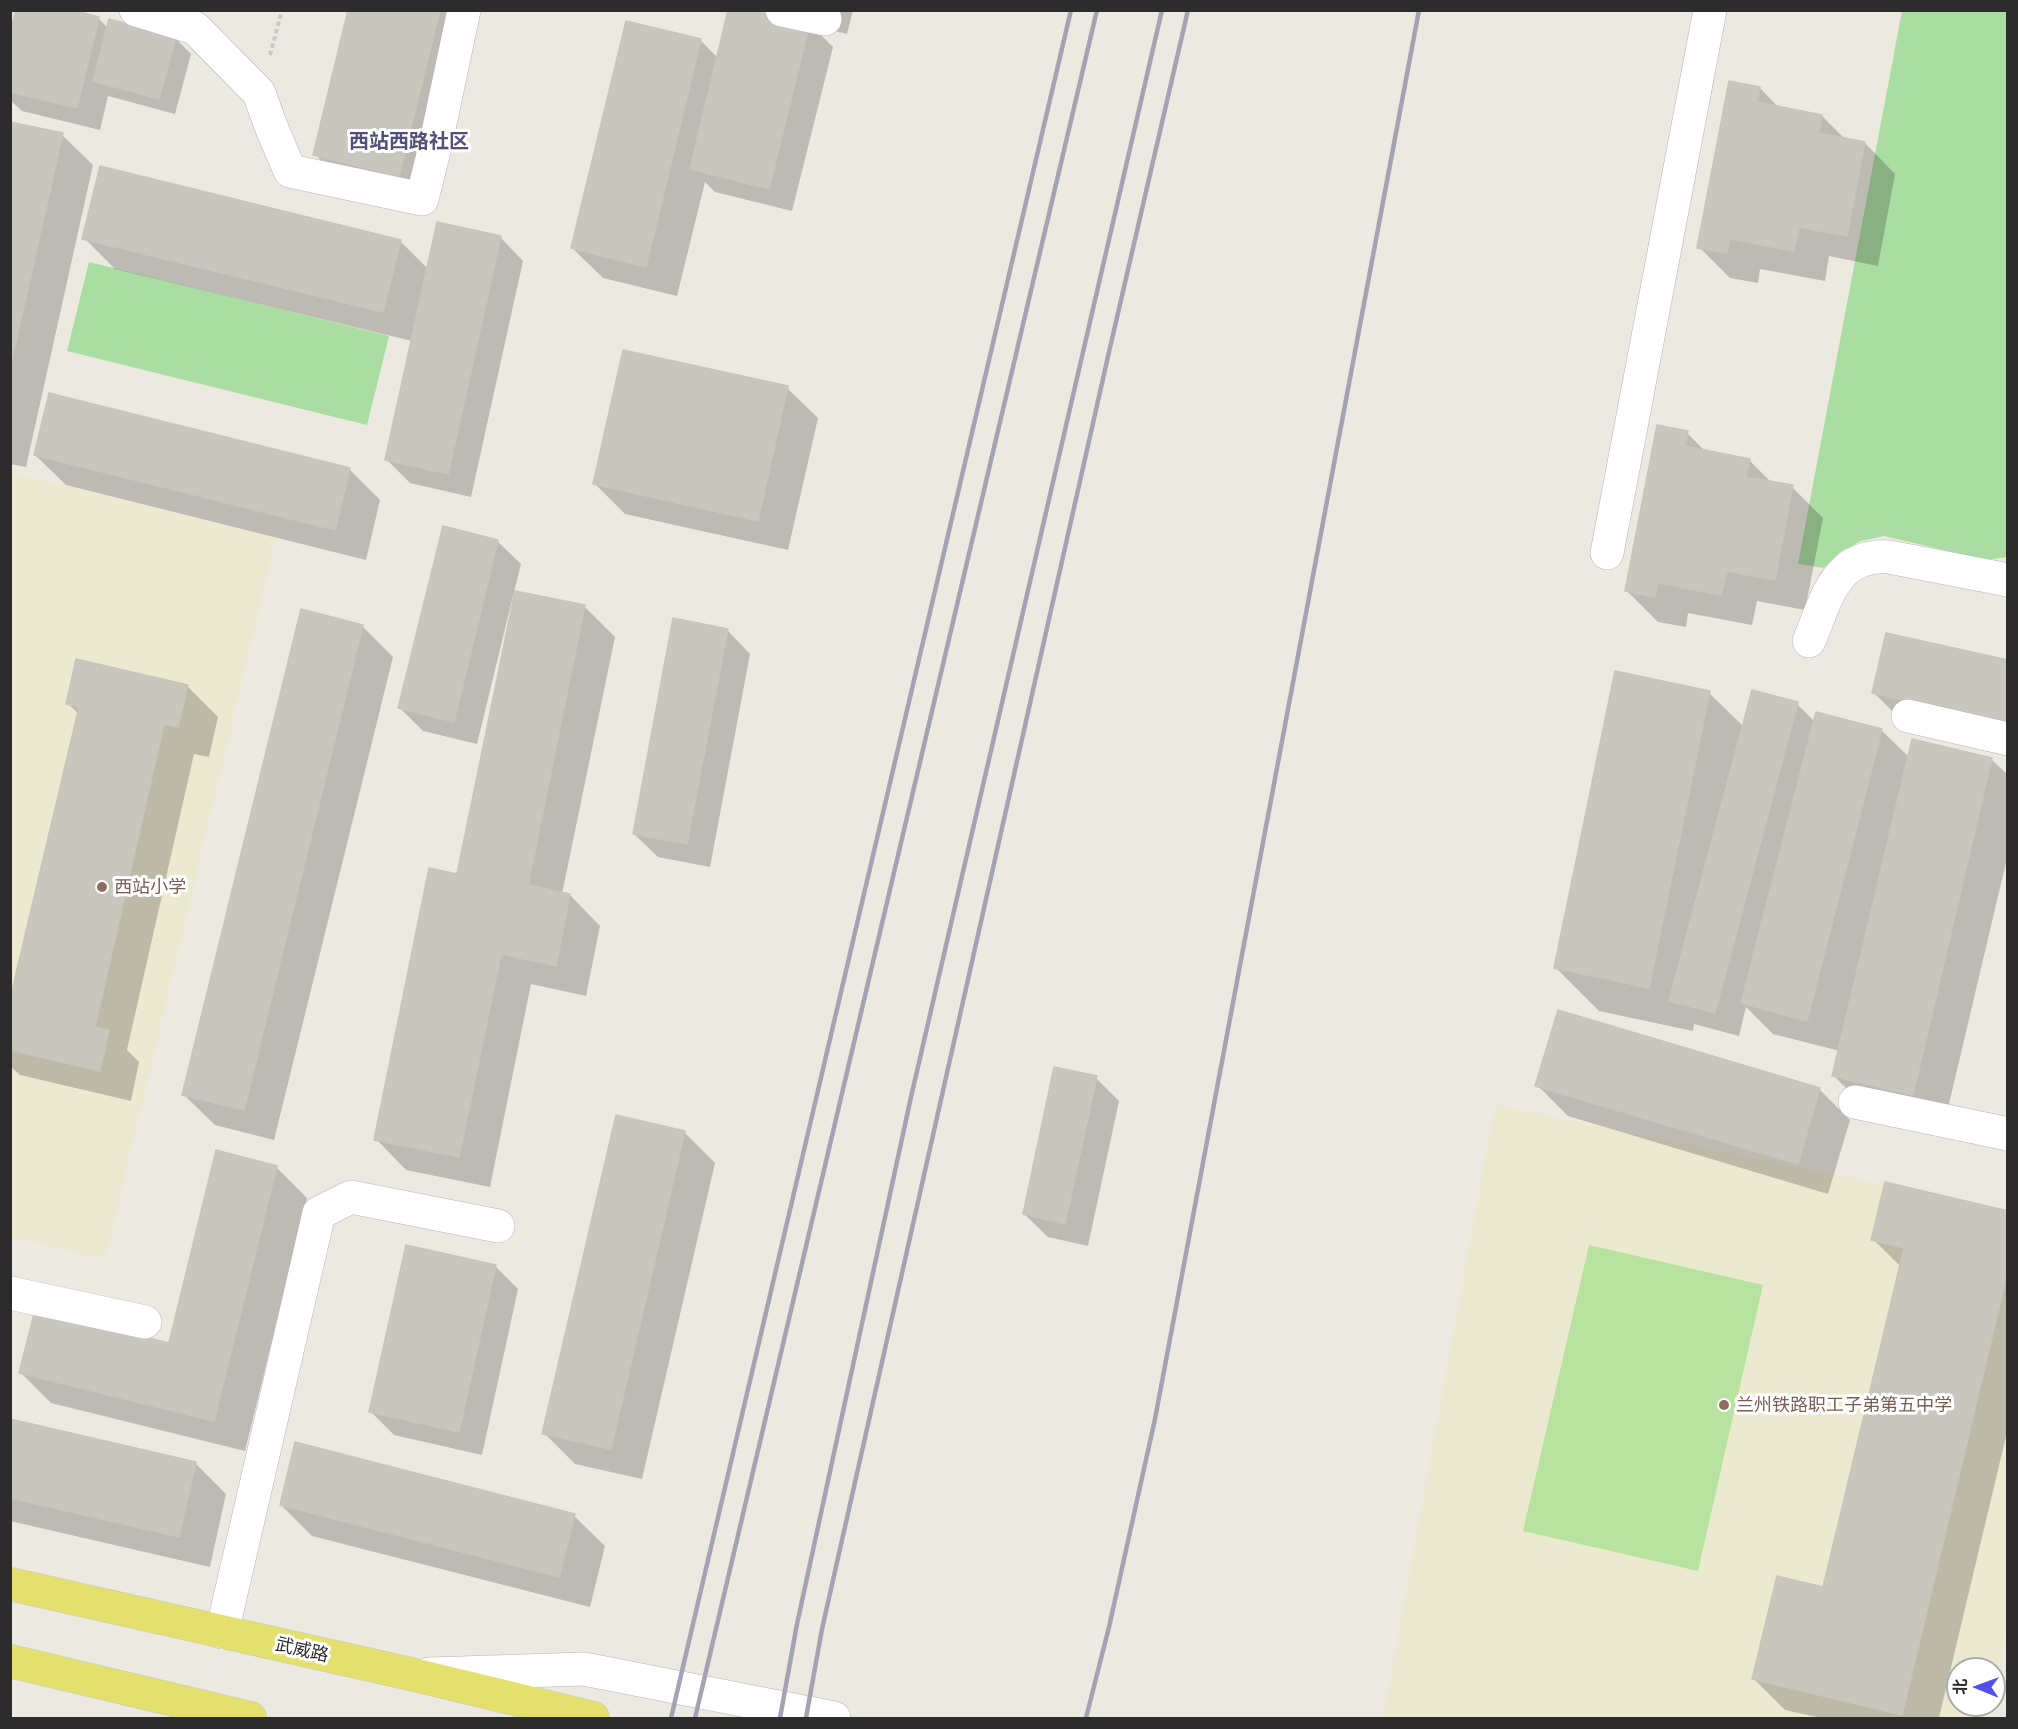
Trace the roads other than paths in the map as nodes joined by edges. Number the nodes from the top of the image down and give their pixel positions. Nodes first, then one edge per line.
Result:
1 (136, 10) edge
2 (464, 10) edge
3 (782, 10) edge
4 (1710, 10) edge
5 (825, 19) dead end
6 (1607, 553) dead end
7 (2007, 580) edge
8 (1809, 641) dead end
9 (1908, 716) dead end
10 (2007, 739) edge
11 (1855, 1102) dead end
12 (2007, 1134) edge
13 (498, 1226) dead end
14 (10, 1293) edge
15 (144, 1322) dead end
16 (10, 1584) edge
17 (222, 1632) junction
18 (10, 1661) edge
19 (415, 1675) junction
20 (250, 1719) edge
21 (593, 1719) edge
22 (834, 1719) edge

1 - 2 street
3 - 5 street
4 - 6 street
7 - 8 street
9 - 10 street
11 - 12 street
13 - 17 street
14 - 15 street
16 - 17 main road, 武威路
17 - 19 main road, 武威路
18 - 20 main road
19 - 21 main road, 武威路
19 - 22 street

